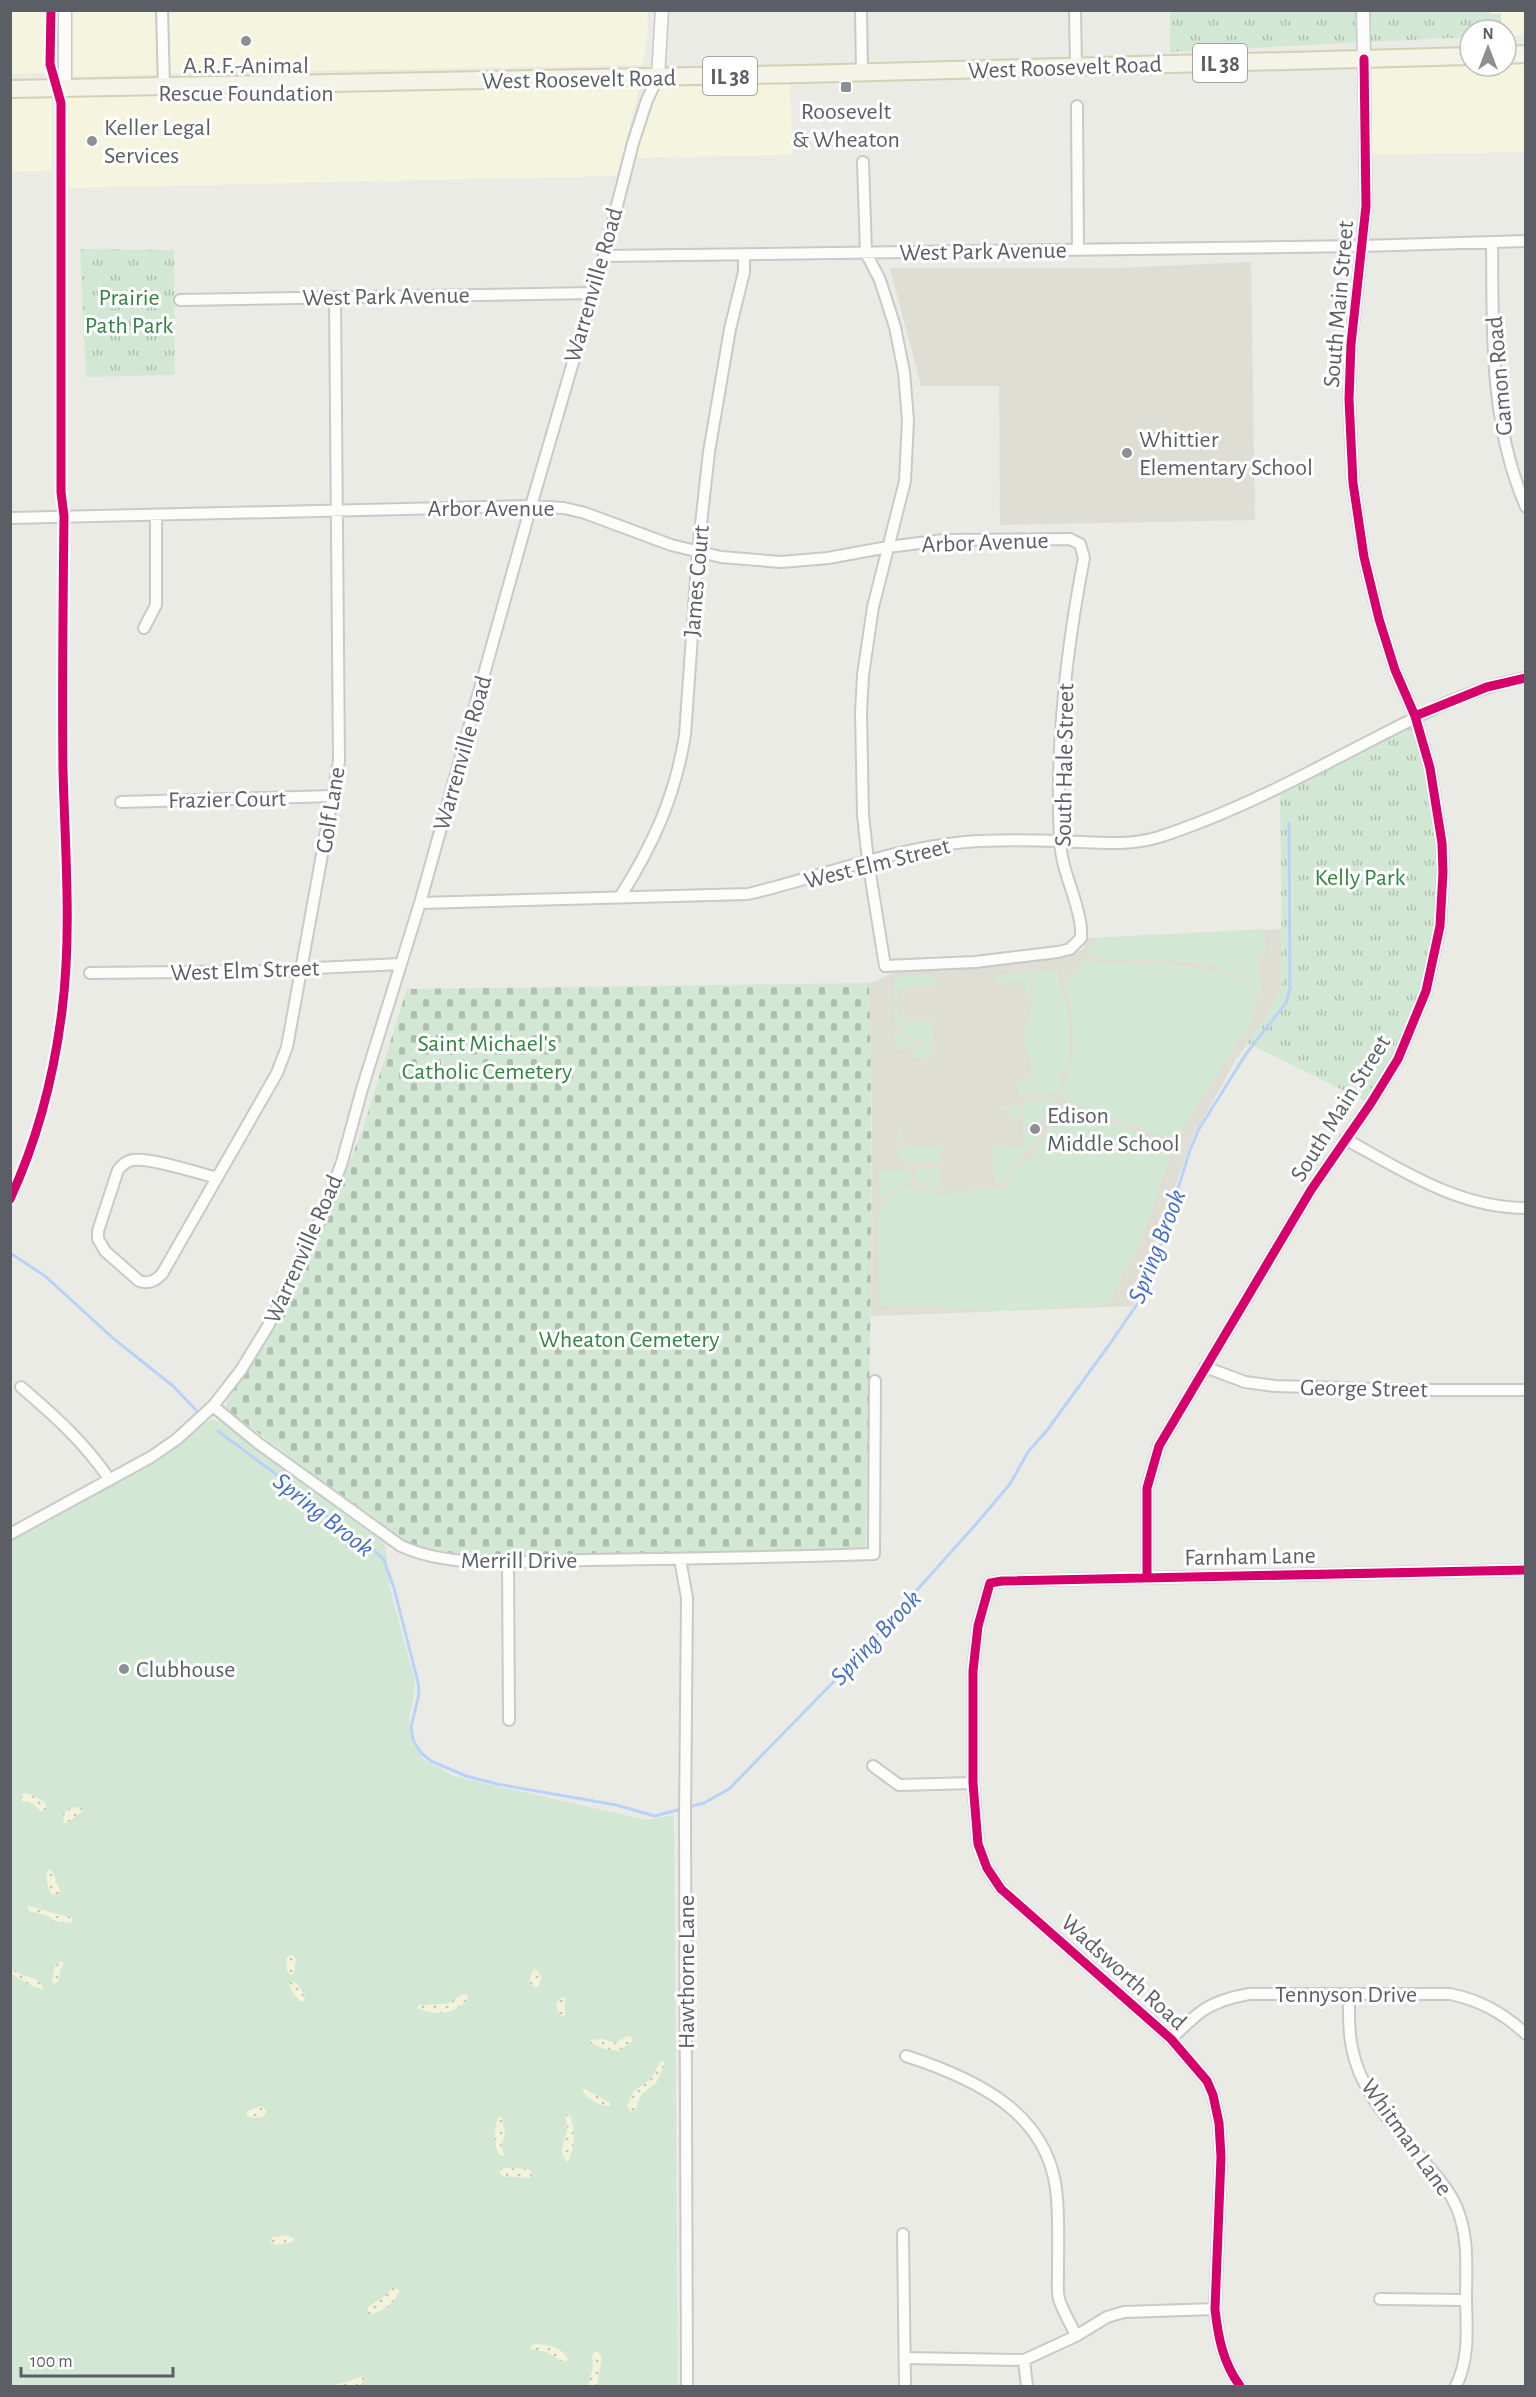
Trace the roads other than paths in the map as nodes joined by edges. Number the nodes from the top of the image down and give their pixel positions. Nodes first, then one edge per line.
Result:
1 (65, 10) edge
2 (162, 10) edge
3 (662, 10) edge
4 (861, 10) edge
5 (1076, 10) edge
6 (1363, 10) edge
7 (1458, 56) edge
8 (1364, 59) junction
9 (1076, 67) junction
10 (862, 73) junction
11 (658, 77) junction
12 (164, 86) junction
13 (65, 88) junction
14 (10, 89) edge
15 (1077, 106) dead end
16 (863, 162) dead end
17 (1526, 241) edge
18 (1492, 242) junction
19 (1362, 246) junction
20 (1078, 250) junction
21 (866, 253) junction
22 (744, 255) junction
23 (604, 256) junction
24 (592, 293) junction
25 (334, 297) junction
26 (180, 300) dead end
27 (531, 506) junction
28 (1526, 507) edge
29 (337, 510) junction
30 (156, 515) junction
31 (10, 518) edge
32 (1070, 540) joint
33 (888, 547) junction
34 (698, 551) junction
35 (144, 628) dead end
36 (1526, 678) edge
37 (1415, 716) junction
38 (333, 796) junction
39 (121, 802) dead end
40 (1060, 841) junction
41 (868, 861) junction
42 (620, 897) junction
43 (420, 903) junction
44 (400, 964) junction
45 (302, 969) junction
46 (90, 973) dead end
47 (1345, 1139) junction
48 (217, 1178) junction
49 (1526, 1208) edge
50 (1205, 1367) junction
51 (875, 1381) dead end
52 (21, 1387) dead end
53 (1526, 1390) edge
54 (213, 1407) junction
55 (110, 1480) junction
56 (10, 1534) edge
57 (680, 1559) junction
58 (508, 1561) junction
59 (1526, 1570) edge
60 (1148, 1578) junction
61 (985, 1596) joint
62 (508, 1720) dead end
63 (873, 1766) dead end
64 (974, 1783) junction
65 (1349, 1994) junction
66 (1526, 2034) edge
67 (1171, 2039) junction
68 (906, 2056) dead end
69 (903, 2234) dead end
70 (1380, 2299) dead end
71 (1466, 2300) junction
72 (1215, 2309) junction
73 (1076, 2336) junction
74 (905, 2358) junction
75 (1024, 2360) junction
76 (687, 2386) edge
77 (904, 2386) edge
78 (1028, 2386) edge
79 (1240, 2386) edge
80 (1456, 2386) edge

1 - 13 street
2 - 12 street
3 - 11 street
4 - 10 street
5 - 9 street
6 - 8 street, South Main Street
7 - 8 main road, IL 38
8 - 9 main road, West Roosevelt Road / IL 38
8 - 19 street, South Main Street
9 - 10 main road, West Roosevelt Road / IL 38
10 - 11 main road, West Roosevelt Road / IL 38
11 - 12 main road, West Roosevelt Road / IL 38
11 - 23 street, Warrenville Road
12 - 13 main road, West Roosevelt Road / IL 38
13 - 14 main road, West Roosevelt Road / IL 38
15 - 20 street
16 - 21 street
17 - 18 street, West Park Avenue
18 - 19 street, West Park Avenue
18 - 28 street, Gamon Road
19 - 20 street, West Park Avenue
19 - 37 street, South Main Street
20 - 21 street, West Park Avenue
21 - 22 street, West Park Avenue
21 - 33 street
22 - 23 street, West Park Avenue
22 - 34 street, James Court
23 - 24 street, Warrenville Road
24 - 25 street, West Park Avenue
24 - 27 street, Warrenville Road
25 - 26 street, West Park Avenue
25 - 29 street, Golf Lane
27 - 29 street, Arbor Avenue
27 - 34 street, Arbor Avenue
27 - 43 street, Warrenville Road
29 - 30 street, Arbor Avenue
29 - 38 street, Golf Lane
30 - 31 street, Arbor Avenue
30 - 35 street
32 - 33 street, Arbor Avenue
32 - 40 street, South Hale Street
33 - 34 street, Arbor Avenue
33 - 41 street
34 - 42 street, James Court
36 - 37 street, West Elm Street
37 - 40 street, West Elm Street
37 - 47 street, South Main Street
38 - 39 street, Frazier Court
38 - 45 street, Golf Lane
40 - 41 street, West Elm Street
40 - 41 street, South Hale Street
41 - 42 street, West Elm Street
42 - 43 street, West Elm Street
43 - 44 street, Warrenville Road
44 - 45 street, West Elm Street
44 - 54 street, Warrenville Road
45 - 46 street, West Elm Street
45 - 48 street, Golf Lane
47 - 49 street
47 - 50 street, South Main Street
48 - 48 street, Golf Lane
50 - 53 street, George Street
50 - 60 street, South Main Street
51 - 57 street, Merrill Drive
52 - 55 street
54 - 55 street, Warrenville Road
54 - 58 street, Merrill Drive
55 - 56 street, Warrenville Road
57 - 58 street, Merrill Drive
57 - 76 street, Hawthorne Lane
58 - 62 street
59 - 60 street, Farnham Lane
60 - 61 street, Farnham Lane
61 - 64 street, Wadsworth Road
63 - 64 street
64 - 67 street, Wadsworth Road
65 - 66 street, Tennyson Drive
65 - 67 street, Tennyson Drive
65 - 71 street, Whitman Lane
67 - 72 street, Wadsworth Road
68 - 73 street
69 - 74 street
70 - 71 street
71 - 80 street, Whitman Lane
72 - 73 street
72 - 79 street, Wadsworth Road
73 - 75 street
74 - 75 street
74 - 77 street
75 - 78 street

